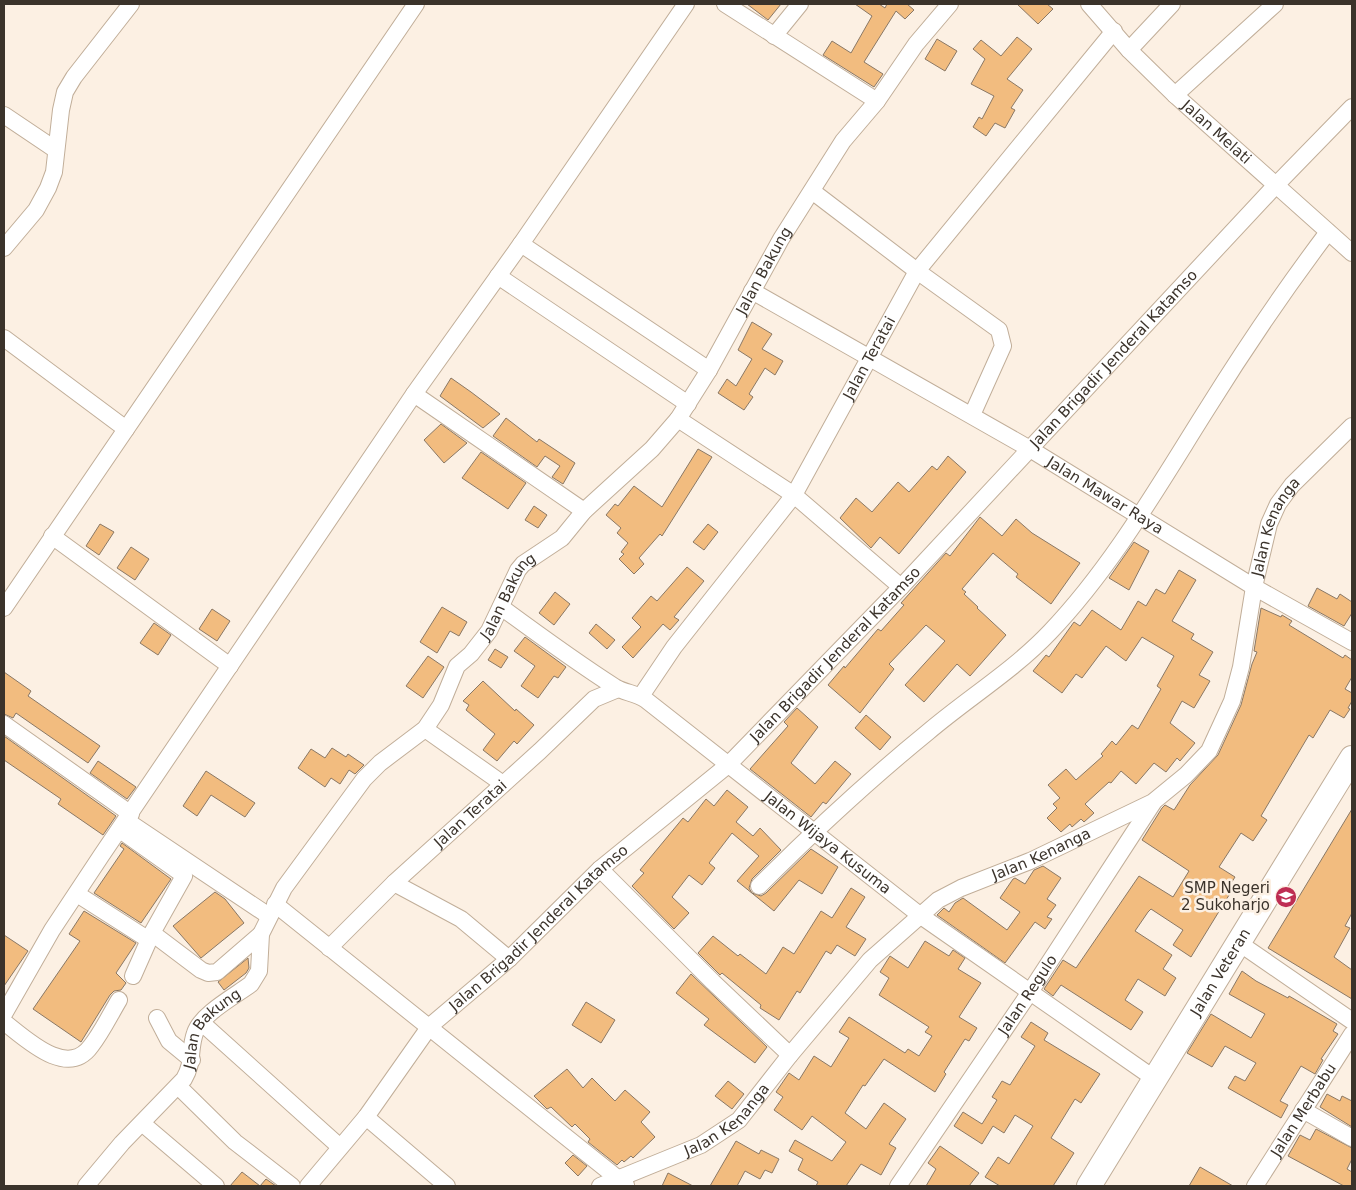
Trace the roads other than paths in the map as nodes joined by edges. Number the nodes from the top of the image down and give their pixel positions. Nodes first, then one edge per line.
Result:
1 (416, 4) edge
2 (686, 4) edge
3 (725, 4) edge
4 (800, 4) edge
5 (950, 4) edge
6 (1089, 4) edge
7 (1172, 4) edge
8 (1275, 4) edge
9 (128, 5) edge
10 (1114, 31) junction
11 (774, 36) junction
12 (1129, 50) junction
13 (1175, 95) junction
14 (877, 101) junction
15 (1352, 107) edge
16 (4, 115) edge
17 (56, 150) junction
18 (1276, 185) junction
19 (812, 191) junction
20 (1328, 232) junction
21 (6, 241) edge
22 (521, 244) junction
23 (1352, 253) edge
24 (917, 272) junction
25 (498, 276) junction
26 (752, 290) junction
27 (4, 338) edge
28 (870, 357) junction
29 (709, 370) junction
30 (414, 394) junction
31 (688, 404) junction
32 (972, 415) junction
33 (678, 419) junction
34 (1352, 426) edge
35 (126, 429) junction
36 (1030, 449) junction
37 (794, 495) junction
38 (584, 511) junction
39 (1140, 517) junction
40 (52, 536) junction
41 (901, 587) junction
42 (1254, 587) junction
43 (501, 607) junction
44 (4, 608) edge
45 (1352, 642) edge
46 (230, 666) junction
47 (618, 689) junction
48 (641, 696) junction
49 (4, 724) edge
50 (425, 729) junction
51 (1352, 758) edge
52 (728, 765) junction
53 (502, 784) junction
54 (1153, 802) junction
55 (126, 822) junction
56 (814, 832) junction
57 (600, 869) junction
58 (394, 883) junction
59 (759, 886) dead end
60 (77, 894) junction
61 (272, 910) junction
62 (921, 916) junction
63 (261, 934) junction
64 (150, 937) junction
65 (1239, 943) junction
66 (328, 948) junction
67 (509, 959) junction
68 (133, 976) dead end
69 (1030, 992) junction
70 (119, 1000) dead end
71 (4, 1014) edge
72 (157, 1018) dead end
73 (1352, 1021) edge
74 (4, 1022) edge
75 (202, 1023) junction
76 (430, 1026) junction
77 (1352, 1034) edge
78 (790, 1055) junction
79 (192, 1060) junction
80 (1154, 1079) junction
81 (178, 1086) junction
82 (1304, 1110) junction
83 (366, 1117) junction
84 (143, 1124) junction
85 (1352, 1138) edge
86 (340, 1147) junction
87 (624, 1183) edge
88 (86, 1186) edge
89 (216, 1186) edge
90 (292, 1186) edge
91 (308, 1186) edge
92 (447, 1186) edge
93 (600, 1186) edge
94 (898, 1186) edge
95 (1089, 1186) edge
96 (1255, 1186) edge

1 - 35 street
2 - 22 street
3 - 11 street
4 - 11 street
5 - 14 street, Jalan Bakung
6 - 10 street, Jalan Melati
7 - 12 street
8 - 13 street
9 - 17 street
10 - 12 street, Jalan Melati
10 - 24 street, Jalan Teratai
11 - 14 street
12 - 13 street, Jalan Melati
13 - 18 street, Jalan Melati
14 - 19 street, Jalan Bakung
15 - 18 street, Jalan Brigadir Jenderal Katamso
16 - 17 street
17 - 21 street
18 - 20 street, Jalan Melati
18 - 36 street, Jalan Brigadir Jenderal Katamso
19 - 24 street
19 - 26 street, Jalan Bakung
20 - 23 street, Jalan Melati
20 - 39 street
22 - 25 street
22 - 29 street
24 - 28 street, Jalan Teratai
24 - 32 street
25 - 30 street
25 - 31 street
26 - 28 street, Jalan Mawar Raya
26 - 29 street, Jalan Bakung
27 - 35 street
28 - 32 street, Jalan Mawar Raya
28 - 37 street, Jalan Teratai
29 - 31 street, Jalan Bakung
30 - 38 street
30 - 46 street
31 - 33 street, Jalan Bakung
32 - 36 street, Jalan Mawar Raya
33 - 37 street
33 - 38 street, Jalan Bakung
34 - 42 street, Jalan Kenanga
35 - 40 street
36 - 39 street, Jalan Mawar Raya
36 - 41 street, Jalan Brigadir Jenderal Katamso
37 - 41 street
37 - 48 street, Jalan Teratai
38 - 43 street, Jalan Bakung
39 - 42 street, Jalan Mawar Raya
39 - 56 street
40 - 44 street
40 - 46 street
41 - 52 street, Jalan Brigadir Jenderal Katamso
42 - 45 street, Jalan Mawar Raya
42 - 54 street, Jalan Kenanga
43 - 47 street, Jalan Wijaya Kusuma
43 - 50 street, Jalan Bakung
46 - 55 street
47 - 48 street, Jalan Wijaya Kusuma
47 - 53 street, Jalan Teratai
48 - 52 street, Jalan Wijaya Kusuma
49 - 55 street
50 - 53 street
50 - 61 street, Jalan Bakung
51 - 65 main road, Jalan Veteran
52 - 56 street, Jalan Wijaya Kusuma
52 - 57 street, Jalan Brigadir Jenderal Katamso
53 - 58 street, Jalan Teratai
54 - 62 street, Jalan Kenanga
54 - 69 street, Jalan Regulo
55 - 60 street
55 - 61 street
55 - 64 street
56 - 59 street
56 - 62 street, Jalan Wijaya Kusuma
57 - 67 street, Jalan Brigadir Jenderal Katamso
57 - 78 street
58 - 66 street, Jalan Teratai
58 - 67 street
60 - 64 street
60 - 71 street
61 - 63 street, Jalan Bakung
61 - 66 street
62 - 69 street, Jalan Wijaya Kusuma
62 - 78 street, Jalan Kenanga
63 - 64 street
63 - 75 street, Jalan Bakung
64 - 68 street
65 - 73 street
65 - 80 main road, Jalan Veteran
66 - 76 street
67 - 76 street, Jalan Brigadir Jenderal Katamso
69 - 80 street, Jalan Wijaya Kusuma
69 - 94 street, Jalan Regulo
70 - 74 street
72 - 79 street
75 - 79 street, Jalan Bakung
75 - 86 street
76 - 83 street, Jalan Brigadir Jenderal Katamso
76 - 87 street
77 - 82 street, Jalan Merbabu
78 - 87 street, Jalan Kenanga
79 - 81 street, Jalan Bakung
80 - 95 main road, Jalan Veteran
81 - 84 street, Jalan Bakung
81 - 90 street
82 - 85 street
82 - 96 street, Jalan Merbabu
83 - 86 street, Jalan Brigadir Jenderal Katamso
83 - 92 street
84 - 88 street, Jalan Bakung
84 - 89 street
86 - 91 street, Jalan Brigadir Jenderal Katamso
87 - 93 street, Jalan Kenanga

